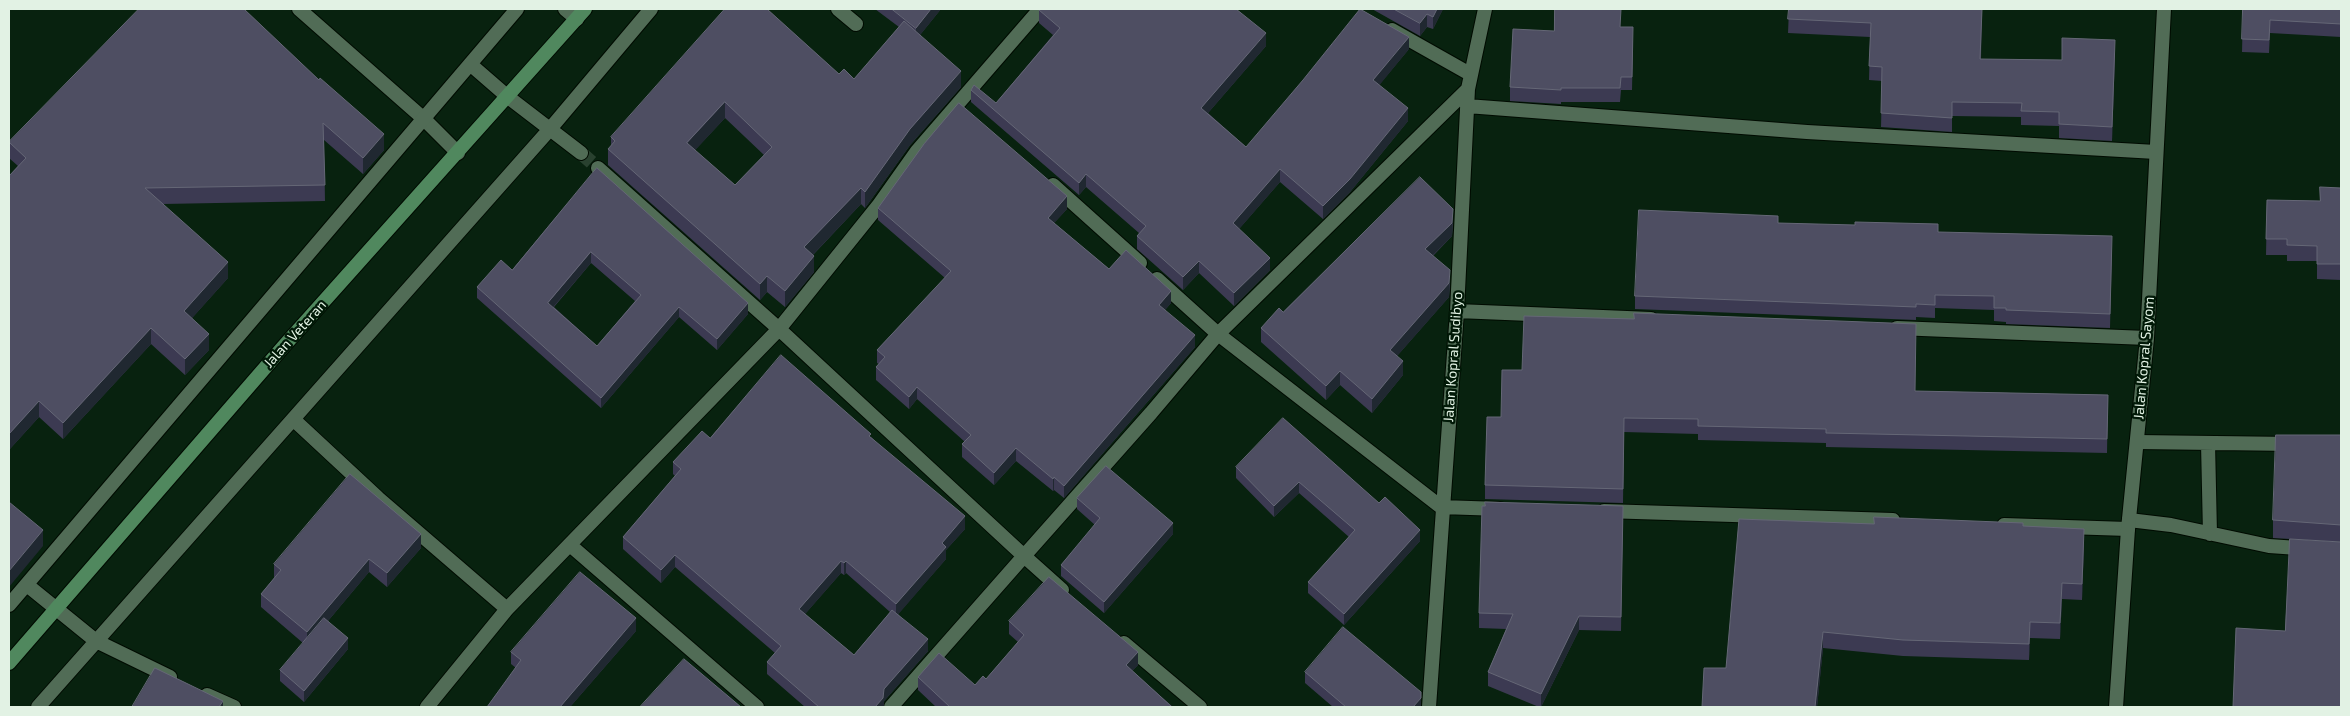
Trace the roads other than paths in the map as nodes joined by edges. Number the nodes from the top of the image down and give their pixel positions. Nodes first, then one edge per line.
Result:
1 (299, 9) edge
2 (517, 9) edge
3 (565, 9) edge
4 (651, 9) edge
5 (838, 9) edge
6 (1040, 9) edge
7 (1485, 9) edge
8 (2164, 9) edge
9 (581, 14) edge
10 (1380, 23) edge
11 (856, 24) dead end
12 (470, 64) junction
13 (1470, 74) junction
14 (1468, 89) junction
15 (508, 97) junction
16 (1467, 106) junction
17 (424, 119) junction
18 (550, 129) junction
19 (2156, 152) junction
20 (458, 153) junction
21 (581, 153) tunnel mouth
22 (598, 168) tunnel mouth
23 (1040, 174) edge
24 (1456, 311) junction
25 (1664, 319) edge
26 (1880, 328) edge
27 (779, 329) junction
28 (1218, 334) junction
29 (2146, 338) junction
30 (293, 419) junction
31 (2137, 442) junction
32 (2208, 443) junction
33 (2303, 444) edge
34 (1441, 507) junction
35 (1511, 509) edge
36 (1591, 511) edge
37 (1909, 521) edge
38 (1989, 524) edge
39 (2128, 525) junction
40 (2210, 534) junction
41 (570, 545) junction
42 (2341, 551) edge
43 (1024, 556) junction
44 (27, 585) junction
45 (1075, 600) edge
46 (9, 605) edge
47 (57, 609) junction
48 (506, 609) junction
49 (1112, 632) edge
50 (96, 641) junction
51 (9, 663) edge
52 (38, 707) edge
53 (234, 707) edge
54 (427, 707) edge
55 (757, 707) edge
56 (891, 707) edge
57 (1200, 707) edge
58 (1429, 707) edge
59 (2116, 707) edge

1 - 17 street
2 - 12 street
3 - 9 street
4 - 18 street
5 - 11 street
6 - 27 street
7 - 13 street, Jalan Kopral Sudibyo
8 - 19 street, Jalan Kopral Sayom
9 - 15 main road, Jalan Veteran
10 - 13 street
12 - 15 street
12 - 17 street
13 - 14 street, Jalan Kopral Sudibyo
14 - 16 street, Jalan Kopral Sudibyo
14 - 28 street
15 - 18 street
15 - 20 main road, Jalan Veteran
16 - 19 street
16 - 24 street, Jalan Kopral Sudibyo
17 - 20 street
17 - 44 street
18 - 21 street
18 - 30 street
19 - 29 street, Jalan Kopral Sayom
20 - 47 main road, Jalan Veteran
22 - 27 street
23 - 28 street
24 - 25 street
24 - 34 street, Jalan Kopral Sudibyo
26 - 29 street
27 - 41 street
27 - 43 street
28 - 34 street
28 - 43 street
29 - 31 street, Jalan Kopral Sayom
30 - 48 street
30 - 50 street
31 - 32 street
31 - 39 street, Jalan Kopral Sayom
32 - 33 street
32 - 40 street
34 - 35 street
34 - 58 street, Jalan Kopral Sudibyo
36 - 37 street
38 - 39 street
39 - 40 street
39 - 59 street, Jalan Kopral Sayom
40 - 42 street
41 - 48 street
41 - 55 street
43 - 45 street
43 - 56 street
44 - 46 street
44 - 47 street
47 - 50 street
47 - 51 main road, Jalan Veteran
48 - 54 street
49 - 57 street
50 - 52 street
50 - 53 street

